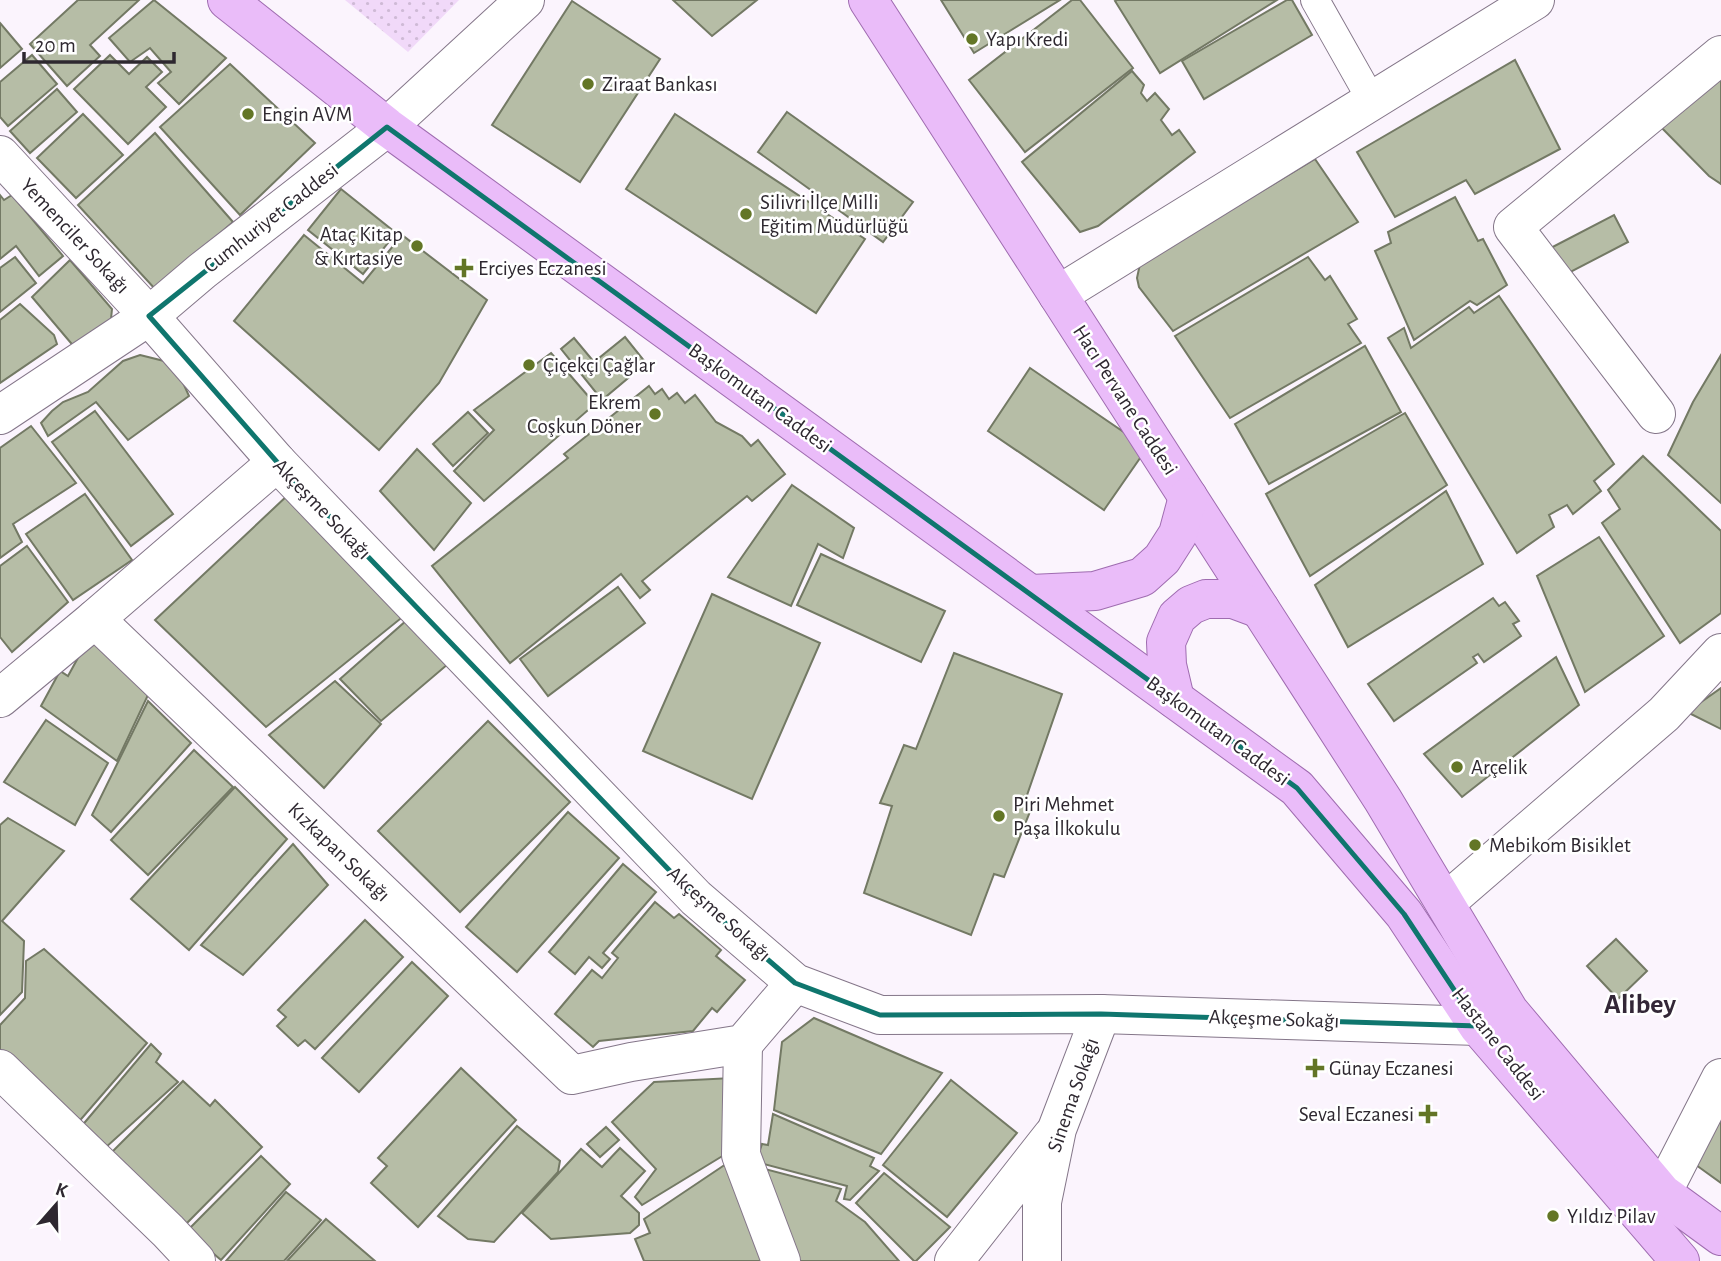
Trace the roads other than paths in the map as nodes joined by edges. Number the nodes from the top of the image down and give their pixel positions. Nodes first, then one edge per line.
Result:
1 (227, 0) edge
2 (525, 0) edge
3 (868, 0) edge
4 (1315, 0) edge
5 (1535, 0) edge
6 (1721, 55) edge
7 (1372, 101) junction
8 (387, 127) junction
9 (0, 155) edge
10 (1058, 295) junction
11 (149, 316) junction
12 (1656, 414) dead end
13 (0, 415) edge
14 (276, 462) junction
15 (1188, 497) junction
16 (1031, 594) junction
17 (1260, 609) junction
18 (95, 619) junction
19 (1721, 653) edge
20 (0, 698) edge
21 (1175, 699) junction
22 (1297, 788) joint
23 (1445, 903) junction
24 (795, 983) junction
25 (1101, 1014) junction
26 (1494, 1019) junction
27 (743, 1044) junction
28 (0, 1069) edge
29 (1721, 1078) edge
30 (1058, 1129) junction
31 (1662, 1193) junction
32 (1721, 1236) edge
33 (196, 1261) edge
34 (781, 1261) edge
35 (954, 1261) edge
36 (1042, 1261) edge
37 (1680, 1261) edge

1 - 8 main road, Başkomutan Caddesi
2 - 8 street, Cumhuriyet Caddesi
3 - 10 main road, Hacı Pervane Caddesi
4 - 7 lane
5 - 7 street
6 - 12 street
7 - 10 street
8 - 11 street, Cumhuriyet Caddesi
8 - 16 main road, Başkomutan Caddesi
9 - 11 street, Yemenciler Sokağı
10 - 15 main road, Hacı Pervane Caddesi
11 - 13 street, Cumhuriyet Caddesi
11 - 14 street, Akçeşme Sokağı
14 - 18 street
14 - 24 street, Akçeşme Sokağı
15 - 16 main road
15 - 17 main road, Hacı Pervane Caddesi
16 - 21 main road, Başkomutan Caddesi
17 - 21 main road
17 - 23 main road, Hacı Pervane Caddesi
18 - 20 street
18 - 27 street, Kızkapan Sokağı
19 - 23 street
21 - 22 main road, Başkomutan Caddesi
22 - 26 main road, Hastane Caddesi
23 - 26 main road, Hacı Pervane Caddesi
24 - 25 street, Akçeşme Sokağı
24 - 27 street
25 - 26 street, Akçeşme Sokağı
25 - 30 street, Sinema Sokağı
26 - 31 main road
26 - 37 main road, Hastane Caddesi
27 - 34 street
28 - 33 street
29 - 31 street
30 - 35 street
30 - 36 street, Sinema Sokağı
31 - 32 main road

